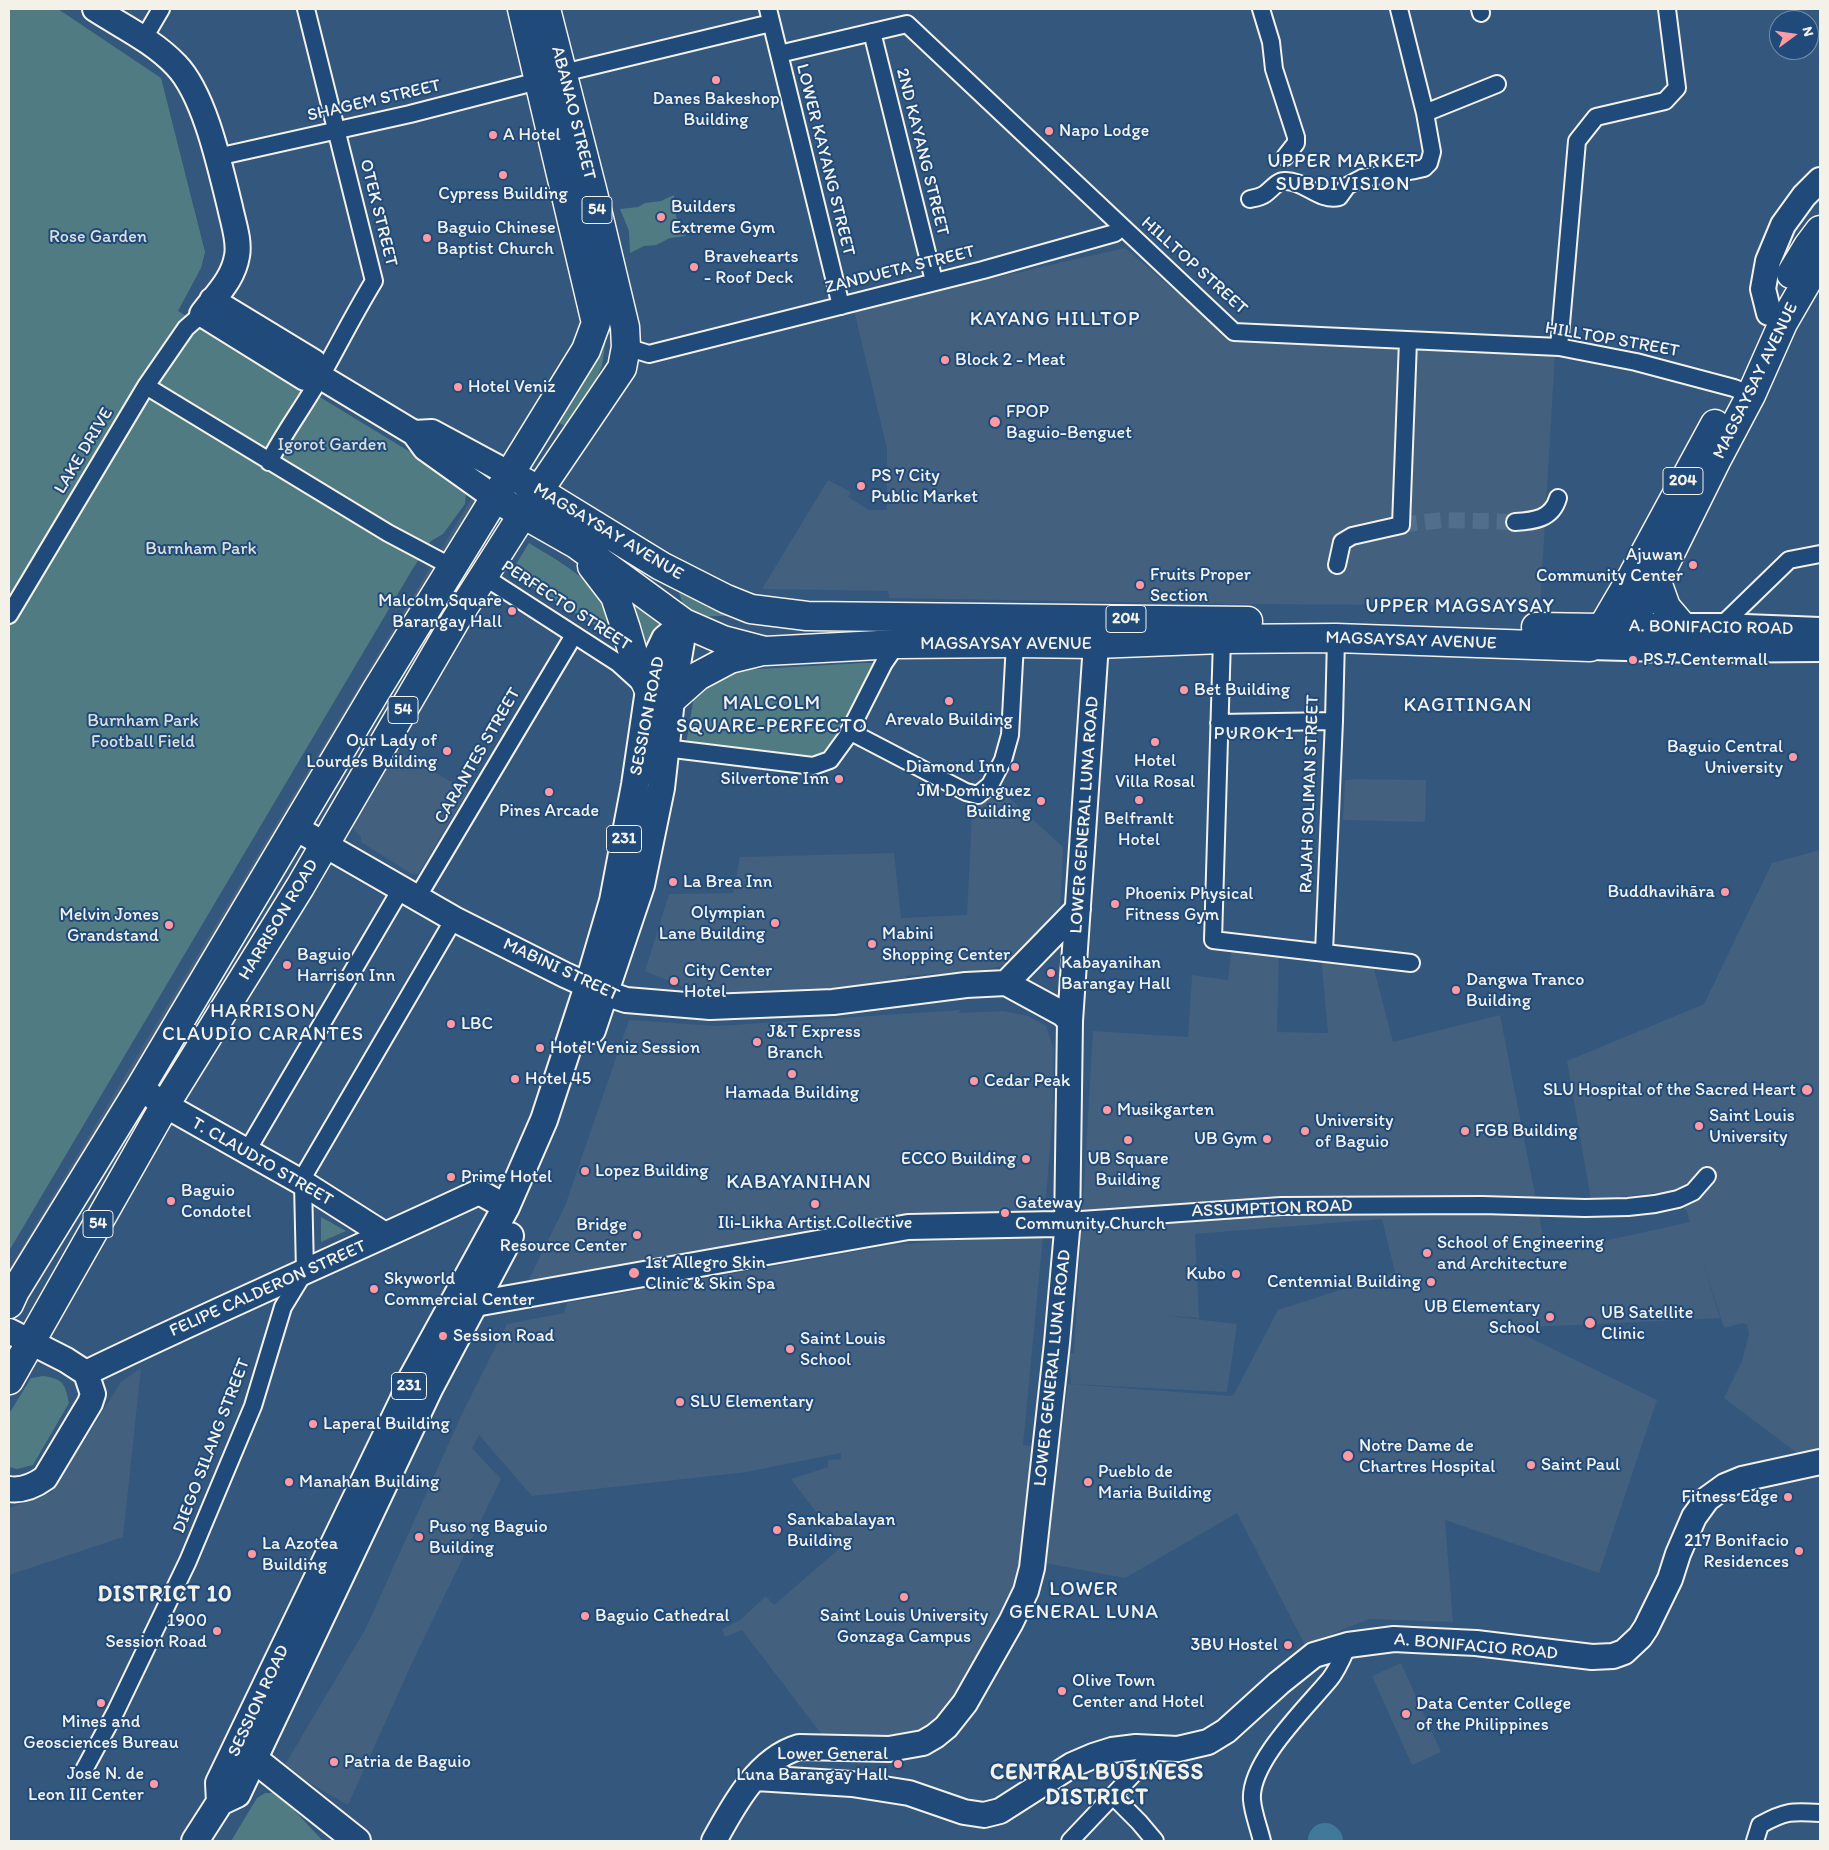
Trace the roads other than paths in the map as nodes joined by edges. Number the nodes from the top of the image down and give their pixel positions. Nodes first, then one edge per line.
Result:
1 (95, 9) edge
2 (161, 9) edge
3 (306, 9) edge
4 (522, 9) edge
5 (546, 9) edge
6 (1261, 9) edge
7 (1399, 9) edge
8 (1667, 9) edge
9 (770, 16) edge
10 (872, 32) junction
11 (144, 38) junction
12 (779, 54) junction
13 (550, 77) junction
14 (1497, 84) dead end
15 (1425, 113) junction
16 (336, 130) junction
17 (217, 157) junction
18 (1286, 157) dead end
19 (1820, 180) edge
20 (1250, 200) dead end
21 (1122, 227) junction
22 (1820, 230) edge
23 (1820, 259) edge
24 (934, 281) junction
25 (841, 306) junction
26 (207, 307) junction
27 (1776, 318) junction
28 (1408, 341) junction
29 (626, 347) junction
30 (1560, 348) junction
31 (321, 377) junction
32 (146, 386) junction
33 (1743, 392) junction
34 (414, 433) junction
35 (269, 462) junction
36 (510, 474) junction
37 (539, 491) junction
38 (496, 498) junction
39 (1558, 498) dead end
40 (523, 514) junction
41 (1515, 522) tunnel mouth
42 (576, 544) junction
43 (1820, 554) edge
44 (1337, 565) dead end
45 (661, 566) junction
46 (452, 567) junction
47 (483, 576) junction
48 (1644, 577) junction
49 (9, 615) edge
50 (807, 616) junction
51 (684, 623) junction
52 (1721, 626) junction
53 (1683, 627) junction
54 (1820, 630) edge
55 (1622, 631) junction
56 (574, 635) junction
57 (1336, 638) junction
58 (1222, 639) junction
59 (1016, 643) junction
60 (897, 644) junction
61 (1096, 644) junction
62 (1820, 649) edge
63 (766, 651) junction
64 (660, 695) junction
65 (1334, 721) junction
66 (1219, 723) junction
67 (849, 731) junction
68 (665, 748) junction
69 (294, 827) junction
70 (324, 845) junction
71 (409, 894) junction
72 (1078, 909) junction
73 (454, 919) junction
74 (1324, 952) junction
75 (1411, 963) dead end
76 (1006, 983) junction
77 (596, 990) junction
78 (1070, 1021) junction
79 (140, 1088) junction
80 (165, 1105) junction
81 (247, 1152) junction
82 (1707, 1176) dead end
83 (303, 1183) junction
84 (506, 1207) junction
85 (1067, 1226) junction
86 (385, 1236) junction
87 (305, 1271) junction
88 (9, 1304) edge
89 (475, 1304) junction
90 (20, 1336) edge
91 (86, 1372) junction
92 (9, 1380) edge
93 (1820, 1462) edge
94 (9, 1489) edge
95 (1348, 1645) junction
96 (1158, 1749) junction
97 (254, 1759) junction
98 (84, 1770) dead end
99 (756, 1778) junction
100 (1113, 1796) junction
101 (220, 1802) junction
102 (1820, 1813) edge
103 (195, 1841) edge
104 (357, 1841) edge
105 (714, 1841) edge
106 (1070, 1841) edge
107 (1155, 1841) edge
108 (1262, 1841) edge
109 (1755, 1841) edge

1 - 11 street
2 - 11 street
3 - 16 street, OTEK STREET
4 - 13 highway, ABANAO STREET / 54
5 - 13 highway, ABANAO STREET / 54
6 - 18 street
7 - 15 street
8 - 30 street
9 - 12 street, LOWER KAYANG STREET
9 - 13 street, SHAGEM STREET
10 - 12 street, HILLTOP STREET
10 - 21 street, HILLTOP STREET
10 - 24 street, 2ND KAYANG STREET
11 - 17 street
12 - 25 street, LOWER KAYANG STREET
13 - 16 street, SHAGEM STREET
13 - 29 highway, ABANAO STREET / 54
13 - 36 highway, ABANAO STREET / 54
14 - 15 street
15 - 20 street
16 - 17 street, SHAGEM STREET
16 - 31 street, OTEK STREET
17 - 26 street
19 - 27 street
21 - 24 street, ZANDUETA STREET
21 - 28 street, HILLTOP STREET
22 - 27 highway, MAGSAYSAY AVENUE / 204
23 - 27 highway, MAGSAYSAY AVENUE / 204
24 - 25 street, ZANDUETA STREET
25 - 29 street, ZANDUETA STREET
26 - 31 street
26 - 32 street, LAKE DRIVE
27 - 33 highway, MAGSAYSAY AVENUE / 204
28 - 30 street, HILLTOP STREET
28 - 44 street
29 - 37 highway, ABANAO STREET / 54
30 - 33 street, HILLTOP STREET
31 - 34 street
31 - 35 street, OTEK STREET
32 - 35 street
32 - 49 street, LAKE DRIVE
33 - 48 highway, MAGSAYSAY AVENUE / 204
34 - 36 street
34 - 38 street
35 - 46 street
36 - 37 highway, MAGSAYSAY AVENUE
36 - 38 highway, ABANAO STREET / 54
37 - 40 highway, ABANAO STREET / 54
37 - 45 highway, MAGSAYSAY AVENUE
38 - 40 highway, MAGSAYSAY AVENUE
38 - 46 highway, HARRISON ROAD / 54
39 - 41 street
40 - 42 highway, MAGSAYSAY AVENUE
40 - 47 highway, HARRISON ROAD / 54
42 - 51 highway, MAGSAYSAY AVENUE
42 - 64 highway
43 - 52 street
45 - 50 highway, MAGSAYSAY AVENUE / 204
45 - 51 highway
46 - 69 highway, HARRISON ROAD / 54
47 - 56 street, PERFECTO STREET
47 - 70 highway, HARRISON ROAD / 54
48 - 53 highway
48 - 55 highway, MAGSAYSAY AVENUE / 204
48 - 55 highway, MAGSAYSAY AVENUE / 204
50 - 51 highway
50 - 55 highway, MAGSAYSAY AVENUE / 204
51 - 63 highway, MAGSAYSAY AVENUE / 204
51 - 64 main road, SESSION ROAD / 231
52 - 53 street, A. BONIFACIO ROAD
52 - 54 street, A. BONIFACIO ROAD
53 - 55 street, A. BONIFACIO ROAD
55 - 57 highway, MAGSAYSAY AVENUE / 204
55 - 62 street, A. BONIFACIO ROAD
56 - 64 street, PERFECTO STREET
56 - 71 street, CARANTES STREET
57 - 58 highway, MAGSAYSAY AVENUE / 204
57 - 65 street, RAJAH SOLIMAN STREET
58 - 61 highway, MAGSAYSAY AVENUE / 204
58 - 66 street
59 - 60 highway, MAGSAYSAY AVENUE / 204
59 - 61 highway, MAGSAYSAY AVENUE / 204
59 - 67 street
60 - 63 highway, MAGSAYSAY AVENUE / 204
60 - 67 street
61 - 72 street, LOWER GENERAL LUNA ROAD
63 - 64 highway
64 - 68 main road, SESSION ROAD / 231
64 - 77 main road, SESSION ROAD / 231
65 - 66 street
65 - 74 street, RAJAH SOLIMAN STREET
66 - 74 street
67 - 68 street
68 - 77 main road, SESSION ROAD / 231
69 - 70 street, MABINI STREET
69 - 79 highway, HARRISON ROAD / 54
70 - 71 street, MABINI STREET
70 - 80 highway, HARRISON ROAD / 54
71 - 73 street, MABINI STREET
71 - 81 street, CARANTES STREET
72 - 76 street
72 - 78 street, LOWER GENERAL LUNA ROAD
73 - 77 street, MABINI STREET
73 - 83 street
74 - 75 street
76 - 77 street, MABINI STREET
76 - 78 street
77 - 84 main road, SESSION ROAD / 231
77 - 89 main road, SESSION ROAD / 231
78 - 85 street, LOWER GENERAL LUNA ROAD
79 - 80 street, T. CLAUDIO STREET
79 - 88 highway, HARRISON ROAD / 54
80 - 81 street, T. CLAUDIO STREET
80 - 90 highway, HARRISON ROAD / 54
81 - 83 street, T. CLAUDIO STREET
82 - 85 street, ASSUMPTION ROAD
83 - 86 street, T. CLAUDIO STREET
83 - 87 street
84 - 86 street, FELIPE CALDERON STREET
84 - 101 main road, SESSION ROAD / 231
85 - 89 street, ASSUMPTION ROAD
85 - 99 street, LOWER GENERAL LUNA ROAD
86 - 87 street, FELIPE CALDERON STREET
87 - 91 street, FELIPE CALDERON STREET
87 - 98 street, DIEGO SILANG STREET
89 - 97 main road, SESSION ROAD / 231
90 - 91 street
90 - 92 highway, HARRISON ROAD / 54
91 - 94 street
93 - 95 street, A. BONIFACIO ROAD
95 - 96 street, A. BONIFACIO ROAD
95 - 108 street
96 - 99 street, A. BONIFACIO ROAD
96 - 100 street
97 - 101 main road, SESSION ROAD / 231
97 - 104 main road
99 - 105 street, LOWER GENERAL LUNA ROAD
100 - 106 street
100 - 107 street
101 - 103 main road, SESSION ROAD / 231
102 - 109 street

